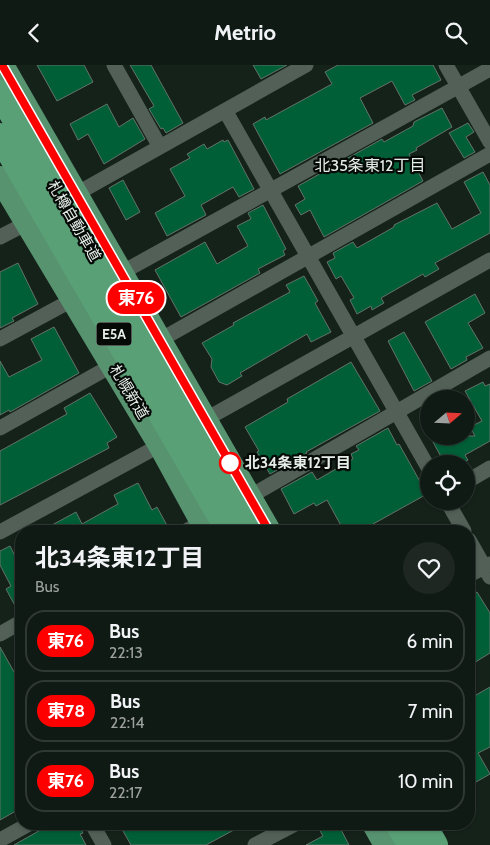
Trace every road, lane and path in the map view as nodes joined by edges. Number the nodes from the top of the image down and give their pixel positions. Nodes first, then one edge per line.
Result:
1 (2, 65) edge
2 (114, 65) edge
3 (446, 65) edge
4 (300, 66) edge
5 (490, 69) edge
6 (458, 87) junction
7 (0, 93) edge
8 (226, 112) junction
9 (0, 136) edge
10 (490, 142) edge
11 (160, 147) junction
12 (490, 153) edge
13 (0, 178) edge
14 (270, 190) junction
15 (76, 194) junction
16 (27, 223) junction
17 (0, 237) edge
18 (308, 257) junction
19 (490, 260) edge
20 (122, 273) junction
21 (74, 299) junction
22 (353, 336) junction
23 (0, 339) edge
24 (160, 341) junction
25 (490, 358) edge
26 (113, 365) junction
27 (396, 411) junction
28 (205, 419) junction
29 (0, 428) edge
30 (160, 445) junction
31 (421, 455) edge
32 (490, 468) edge
33 (475, 477) edge
34 (249, 497) junction
35 (452, 510) edge
36 (197, 525) edge
37 (226, 525) edge
38 (251, 525) edge
39 (265, 525) edge
40 (461, 525) edge
41 (0, 532) edge
42 (475, 549) edge
43 (488, 569) edge
44 (475, 573) edge
45 (15, 624) edge
46 (1, 630) edge
47 (18, 830) edge
48 (95, 830) edge
49 (283, 830) edge
50 (377, 830) edge
51 (402, 830) edge
52 (426, 830) edge
53 (439, 830) edge
54 (0, 840) edge
55 (104, 845) edge
56 (254, 845) edge
57 (386, 845) edge
58 (411, 845) edge
59 (435, 845) edge
60 (448, 845) edge

1 - 15 highway
2 - 11 street
3 - 6 street
4 - 8 street
5 - 6 street
6 - 10 street
6 - 14 street
7 - 38 highway, 札樽自動車道 / E5A
8 - 11 street
8 - 14 street
9 - 37 highway, 札樽自動車道 / E5A
11 - 15 street
12 - 18 street
13 - 16 highway, 札幌新道
14 - 18 street
14 - 20 street
15 - 20 highway
16 - 17 street
16 - 21 highway, 札幌新道
18 - 22 street
18 - 24 street
19 - 22 street
20 - 24 highway
21 - 23 street
21 - 26 highway, 札幌新道
22 - 27 street
22 - 28 street
24 - 28 highway
25 - 27 street
26 - 29 street
26 - 30 highway, 札幌新道
27 - 31 street
27 - 34 street
28 - 30 street
28 - 34 highway
30 - 36 highway, 札幌新道
30 - 41 street
32 - 33 street
34 - 39 highway
35 - 40 street
42 - 43 street
43 - 44 street
45 - 46 street
47 - 54 street
48 - 55 street
49 - 56 street
50 - 57 highway
51 - 58 highway
52 - 59 highway
53 - 60 highway

